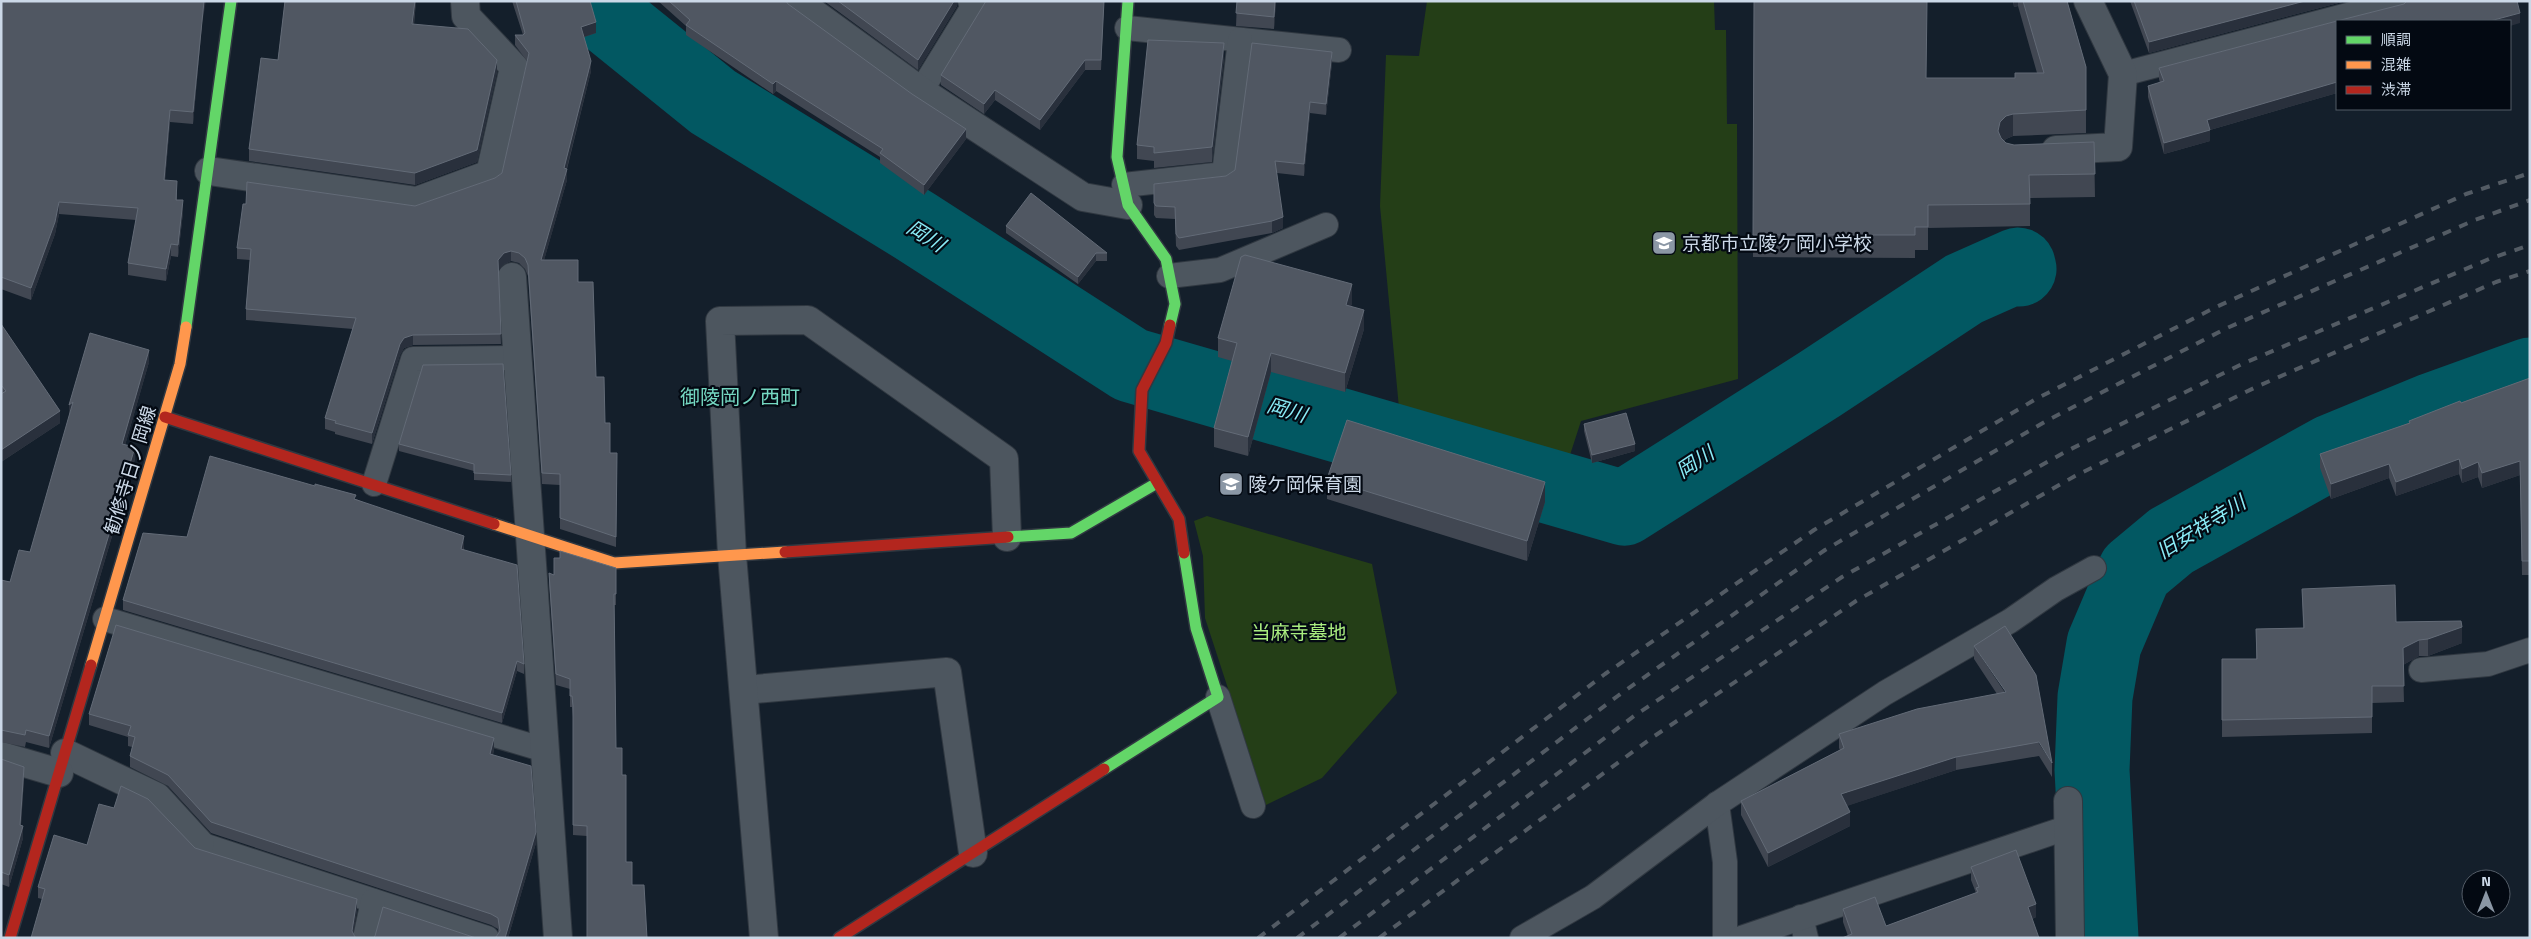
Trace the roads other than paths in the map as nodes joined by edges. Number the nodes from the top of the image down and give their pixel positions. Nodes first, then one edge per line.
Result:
1 (230, 1) edge
2 (465, 1) edge
3 (797, 1) edge
4 (970, 1) edge
5 (1128, 1) edge
6 (2088, 1) edge
7 (2401, 1) edge
8 (1127, 28) junction
9 (1240, 40) junction
10 (1339, 50) dead end
11 (2123, 74) junction
12 (921, 91) junction
13 (2033, 151) edge
14 (209, 171) junction
15 (1126, 195) junction
16 (1326, 226) dead end
17 (512, 276) dead end
18 (1169, 276) junction
19 (517, 358) junction
20 (165, 417) junction
21 (1157, 483) junction
22 (374, 484) junction
23 (529, 535) junction
24 (1007, 537) junction
25 (732, 555) junction
26 (2094, 568) dead end
27 (104, 619) junction
28 (2530, 650) edge
29 (2421, 670) dead end
30 (744, 690) junction
31 (1218, 697) junction
32 (545, 750) junction
33 (1, 756) edge
34 (62, 763) junction
35 (1717, 804) junction
36 (1253, 806) dead end
37 (2068, 814) joint
38 (200, 844) joint
39 (973, 852) junction
40 (373, 901) junction
41 (1803, 928) edge
42 (10, 938) edge
43 (365, 938) edge
44 (487, 938) edge
45 (558, 938) edge
46 (764, 938) edge
47 (839, 938) edge
48 (1522, 938) edge
49 (1725, 938) edge
50 (1740, 938) edge
51 (2070, 938) edge

1 - 14 street, 勧修寺日ノ岡線
2 - 14 street
3 - 12 street
4 - 12 lane
5 - 8 street
6 - 11 street
7 - 11 lane
8 - 9 lane
8 - 15 street
9 - 10 lane
9 - 15 lane
11 - 13 street
12 - 15 street
14 - 20 street, 勧修寺日ノ岡線
15 - 18 street
16 - 18 lane
17 - 19 street
18 - 21 street
19 - 22 lane
19 - 23 street
20 - 22 street
20 - 27 street, 勧修寺日ノ岡線
21 - 24 street
21 - 31 street
22 - 23 street
23 - 25 street
23 - 32 street
24 - 25 street
24 - 25 street
25 - 30 street
26 - 35 lane
27 - 32 lane
27 - 34 street, 勧修寺日ノ岡線
28 - 29 lane
30 - 39 street
30 - 46 street
31 - 36 lane
31 - 39 street
32 - 45 street
33 - 34 street
34 - 38 street
34 - 42 street, 勧修寺日ノ岡線
35 - 48 lane
35 - 49 lane
37 - 41 lane
37 - 51 street
38 - 40 lane
39 - 47 street
40 - 43 lane
40 - 44 lane
41 - 50 lane

